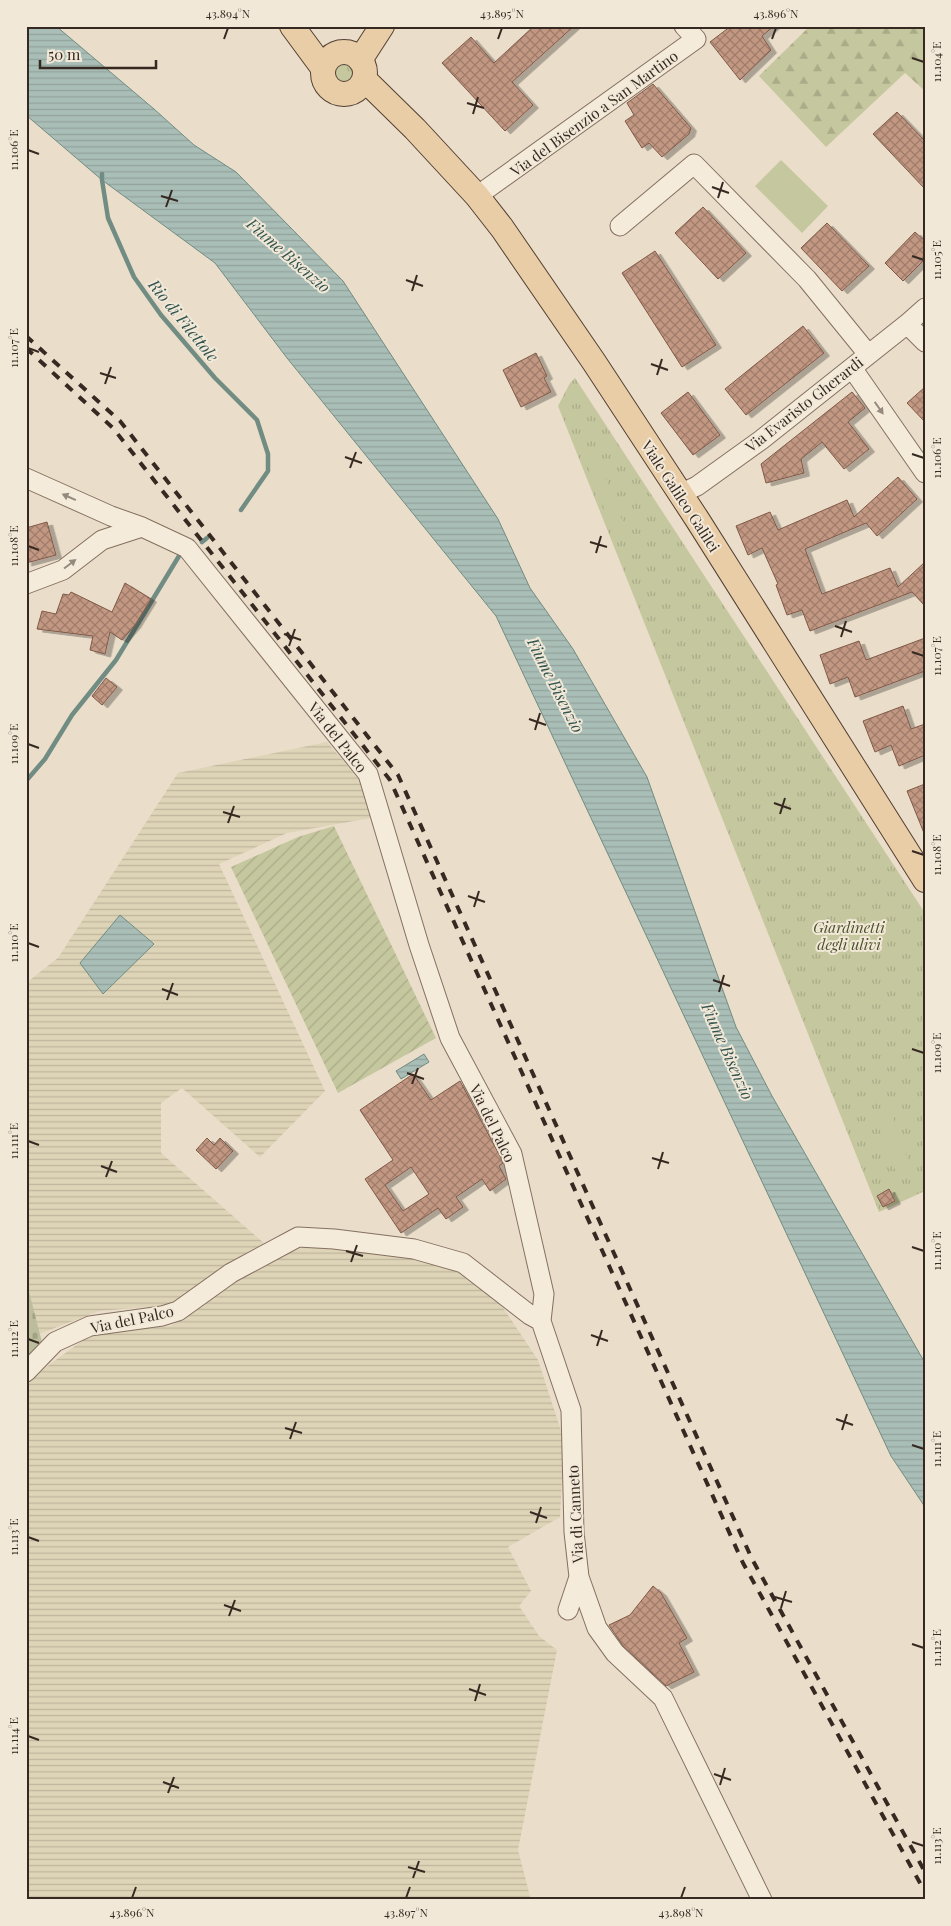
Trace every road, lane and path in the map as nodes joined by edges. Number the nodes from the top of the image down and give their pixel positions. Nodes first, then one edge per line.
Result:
1 (292, 26) edge
2 (300, 26) edge
3 (370, 26) edge
4 (382, 26) edge
5 (684, 26) edge
6 (345, 63) junction
7 (346, 94) junction
8 (415, 130) junction
9 (477, 196) junction
10 (620, 226) dead end
11 (925, 308) edge
12 (907, 324) junction
13 (925, 342) edge
14 (868, 354) junction
15 (852, 368) junction
16 (925, 474) edge
17 (26, 478) edge
18 (680, 494) junction
19 (111, 516) junction
20 (142, 527) junction
21 (102, 540) junction
22 (26, 584) edge
23 (925, 880) edge
24 (541, 1321) junction
25 (26, 1372) edge
26 (579, 1577) junction
27 (568, 1610) dead end
28 (762, 1900) edge

1 - 6 main road, Viale Galileo Galilei
2 - 6 main road, Viale Galileo Galilei
3 - 6 main road
4 - 6 main road
5 - 9 street, Via del Bisenzio a San Martino
6 - 7 main road
6 - 7 main road, Viale Galileo Galilei
6 - 8 main road, Viale Galileo Galilei
7 - 8 main road, Viale Galileo Galilei
8 - 9 main road, Viale Galileo Galilei
9 - 18 main road, Viale Galileo Galilei
10 - 14 street
11 - 12 street, Via Evaristo Gherardi
12 - 13 street
12 - 14 street, Via Evaristo Gherardi
14 - 15 street, Via Evaristo Gherardi
15 -> 16 street
15 - 18 street, Via Evaristo Gherardi
19 -> 17 street, Via del Palco
18 - 23 main road, Viale Galileo Galilei
19 - 20 street, Via del Palco
19 - 21 street
20 - 21 street
20 - 24 street, Via del Palco
22 -> 21 street
24 - 25 street, Via del Palco
24 - 26 street, Via di Canneto
26 - 27 street
26 - 28 street, Via di Canneto

